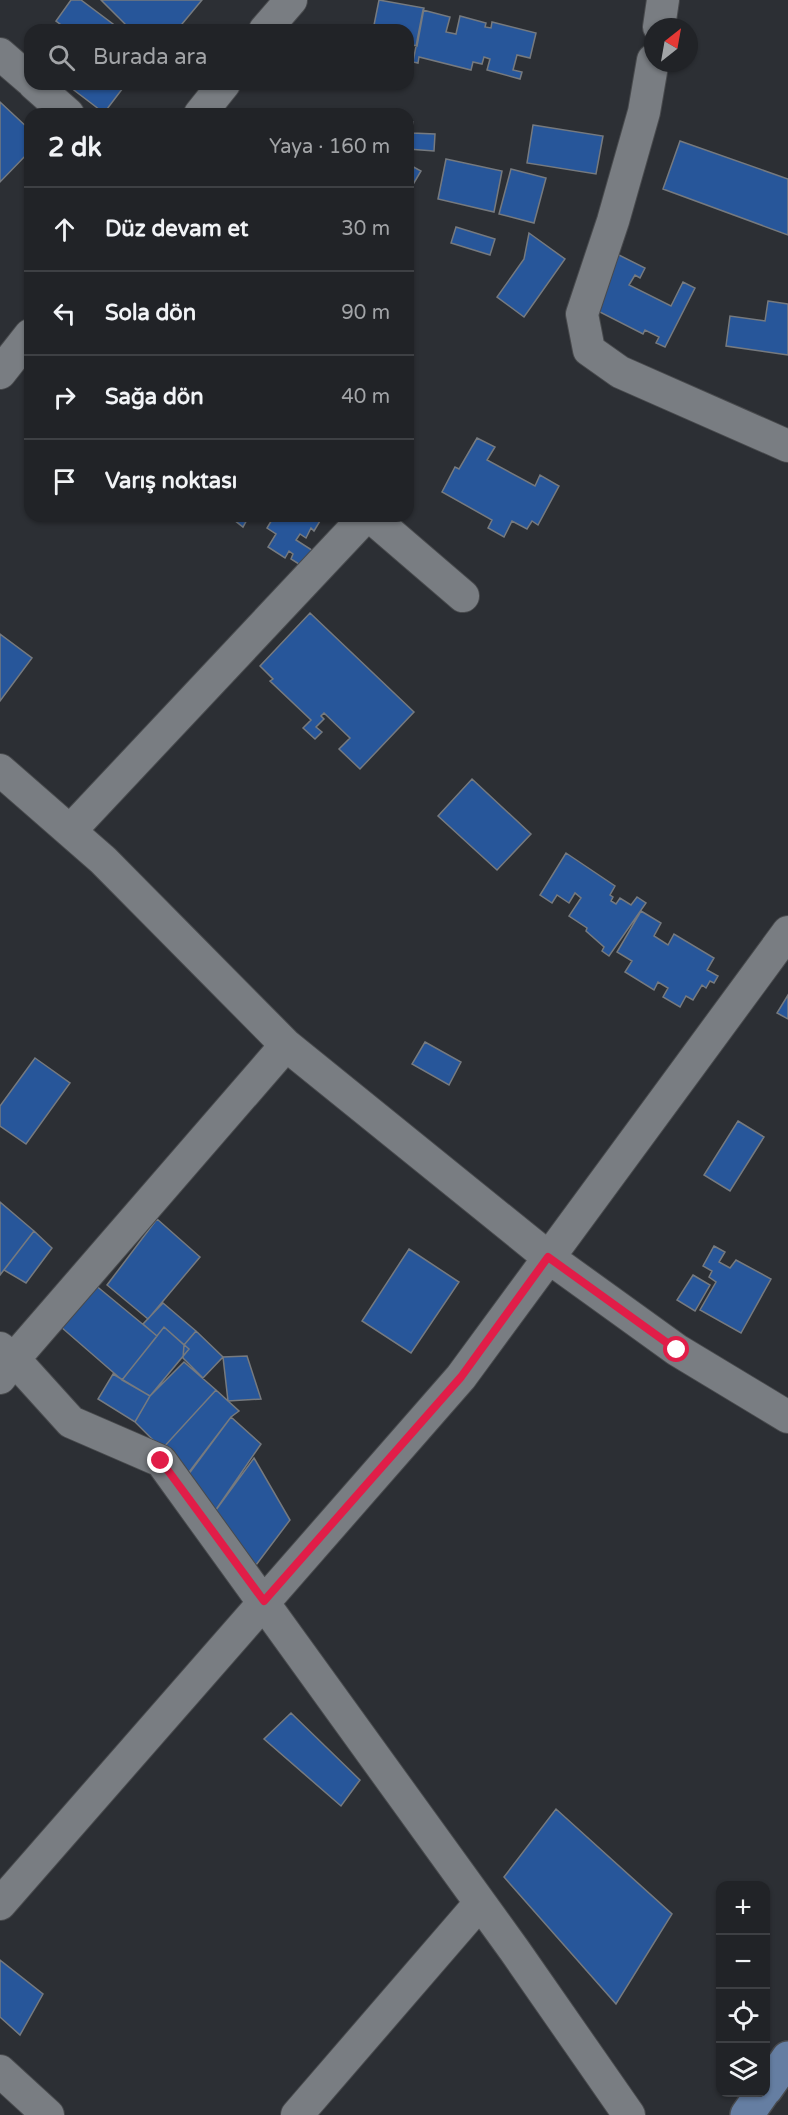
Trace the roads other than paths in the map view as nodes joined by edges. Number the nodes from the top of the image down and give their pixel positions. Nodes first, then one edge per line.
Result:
1 (291, 0) edge
2 (663, 0) edge
3 (660, 18) edge
4 (270, 24) edge
5 (0, 54) edge
6 (651, 72) edge
7 (24, 75) edge
8 (41, 90) edge
9 (219, 90) edge
10 (61, 108) edge
11 (205, 108) edge
12 (24, 343) edge
13 (0, 373) edge
14 (788, 446) edge
15 (362, 522) edge
16 (375, 522) edge
17 (464, 596) dead end
18 (0, 770) edge
19 (70, 831) junction
20 (788, 932) edge
21 (286, 1045) junction
22 (548, 1257) junction
23 (5, 1361) edge
24 (788, 1417) edge
25 (264, 1601) junction
26 (480, 1903) junction
27 (0, 1904) edge
28 (788, 2058) edge
29 (0, 2072) edge
30 (770, 2083) edge
31 (760, 2097) edge
32 (48, 2115) edge
33 (297, 2115) edge
34 (629, 2115) edge
35 (747, 2115) edge

1 - 4 street
2 - 3 street
5 - 7 street
6 - 14 street
8 - 10 street
9 - 11 street
12 - 13 street
15 - 19 street
16 - 17 street
18 - 19 street
19 - 21 street
20 - 22 street
21 - 22 street
21 - 23 street
22 - 24 street
22 - 25 street
23 - 25 street
25 - 26 street
25 - 27 street
26 - 33 street
26 - 34 street
28 - 30 street
29 - 32 street
31 - 35 street

